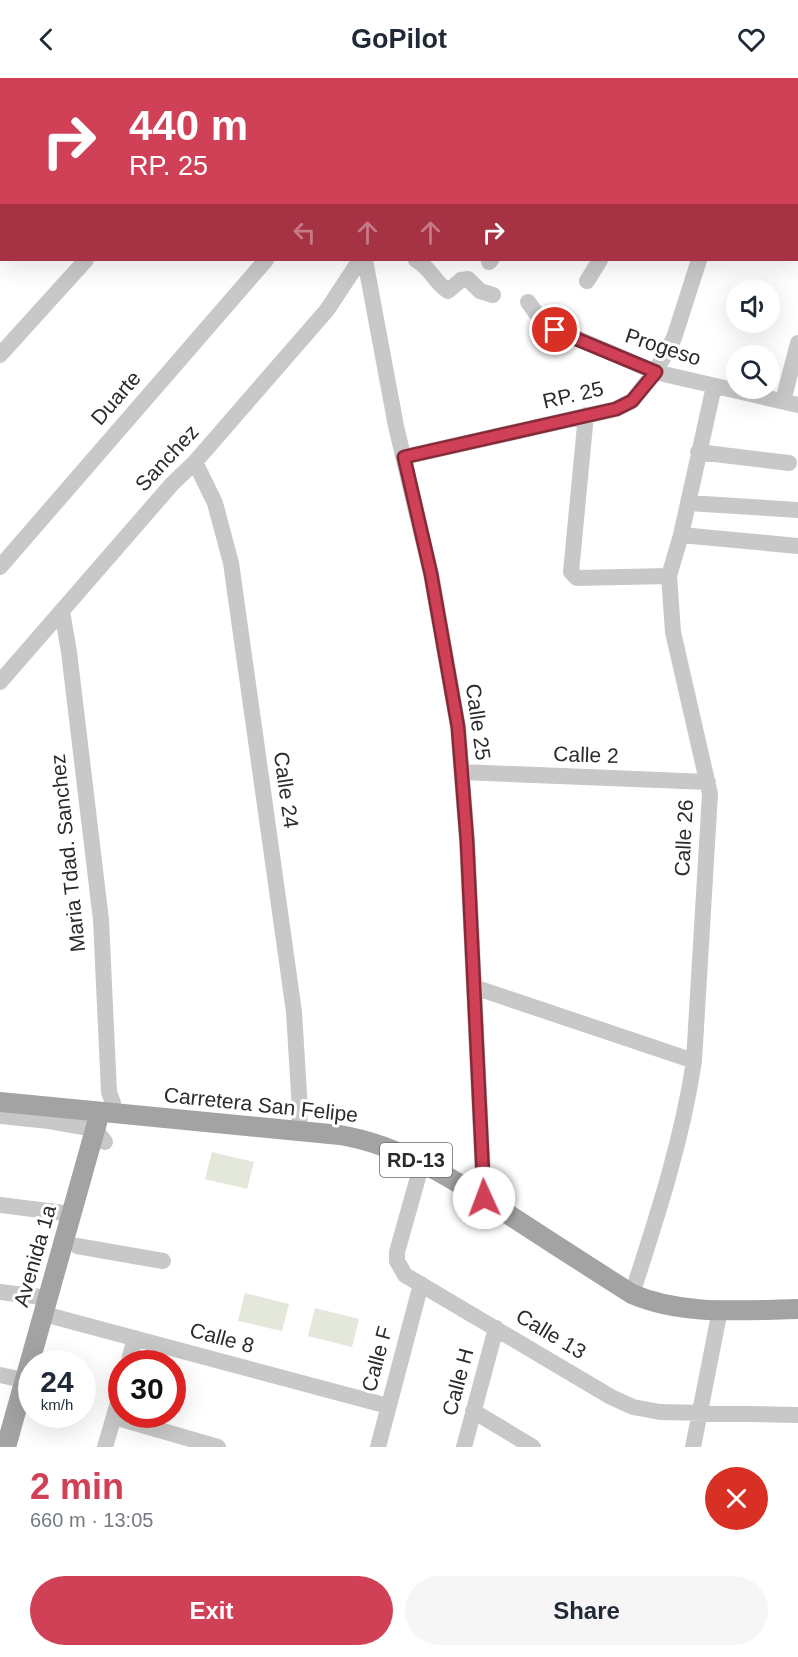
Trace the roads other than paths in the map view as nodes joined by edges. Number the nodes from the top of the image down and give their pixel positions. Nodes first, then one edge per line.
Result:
1 (85, 261) edge
2 (265, 261) edge
3 (359, 261) edge
4 (365, 261) edge
5 (418, 261) edge
6 (599, 261) edge
7 (699, 261) edge
8 (587, 281) dead end
9 (493, 294) dead end
10 (528, 302) dead end
11 (798, 343) edge
12 (0, 355) edge
13 (656, 372) junction
14 (714, 386) junction
15 (790, 403) edge
16 (586, 415) junction
17 (698, 452) junction
18 (404, 457) junction
19 (195, 462) junction
20 (789, 463) dead end
21 (688, 503) junction
22 (798, 510) edge
23 (681, 535) junction
24 (798, 546) edge
25 (0, 567) edge
26 (669, 576) junction
27 (62, 611) junction
28 (0, 682) edge
29 (462, 772) junction
30 (708, 782) junction
31 (474, 987) junction
32 (694, 1061) junction
33 (0, 1102) edge
34 (0, 1116) edge
35 (104, 1124) junction
36 (299, 1132) junction
37 (422, 1163) junction
38 (484, 1198) junction
39 (0, 1205) edge
40 (72, 1214) junction
41 (77, 1245) junction
42 (163, 1261) dead end
43 (421, 1284) junction
44 (0, 1292) edge
45 (632, 1294) junction
46 (798, 1309) edge
47 (49, 1310) junction
48 (720, 1310) junction
49 (496, 1328) junction
50 (135, 1338) junction
51 (35, 1350) edge
52 (45, 1350) edge
53 (132, 1350) edge
54 (0, 1375) edge
55 (18, 1379) edge
56 (18, 1402) edge
57 (388, 1406) junction
58 (473, 1411) junction
59 (700, 1414) junction
60 (798, 1415) edge
61 (25, 1428) edge
62 (111, 1428) edge
63 (152, 1428) edge
64 (6, 1447) edge
65 (19, 1447) edge
66 (105, 1447) edge
67 (218, 1447) edge
68 (378, 1447) edge
69 (464, 1447) edge
70 (533, 1447) edge
71 (693, 1447) edge

1 - 12 street
2 - 25 street, Duarte
3 - 19 street, Sanchez
4 - 18 street, Calle 25
5 - 9 street
6 - 8 street
7 - 13 street, RP. 25
10 - 13 street, Progeso
11 - 15 street
13 - 14 street, Progeso
13 - 16 street, RP. 25
14 - 15 street, Progeso
14 - 17 street, Calle 26
16 - 18 street, RP. 25
16 - 26 street
17 - 20 street
17 - 21 street, Calle 26
18 - 29 street, Calle 25
19 - 27 street, Sanchez
19 - 36 street, Calle 24
21 - 22 street
21 - 23 street, Calle 26
23 - 24 street
23 - 26 street, Calle 26
26 - 30 street, Calle 26
27 - 28 street, Sanchez
27 - 35 street, Maria Tdad. Sanchez
29 - 30 street, Calle 2
29 - 31 street, Calle 25
30 - 32 street, Calle 26
31 - 32 street
31 - 38 street, Calle 25
32 - 45 street, Calle 26
33 - 35 main road, Carretera San Felipe / RD-13
34 - 35 street
35 - 36 main road, Carretera San Felipe / RD-13
35 - 40 main road, Avenida 1a
35 - 41 main road, Avenida 1a
36 - 37 main road, Carretera San Felipe / RD-13
37 - 38 main road, Carretera San Felipe / RD-13
37 - 43 street, Calle 13
38 - 45 main road, Carretera San Felipe / RD-13
39 - 40 street
40 - 47 main road, Avenida 1a
41 - 42 street
41 - 47 main road, Avenida 1a
43 - 49 street, Calle 13
43 - 57 street, Calle F
44 - 47 street, Calle 8
45 - 48 main road, Carretera San Felipe / RD-13
46 - 48 main road, Carretera San Felipe / RD-13
47 - 50 street, Calle 8
47 - 51 main road, Avenida 1a
47 - 52 main road, Avenida 1a
48 - 59 street
49 - 58 street, Calle H
49 - 59 street, Calle 13
50 - 53 street
50 - 57 street, Calle 8
54 - 55 street
56 - 64 main road, Avenida 1a
57 - 68 street, Calle F
58 - 69 street, Calle H
58 - 70 street
59 - 60 street, Calle 13
59 - 71 street
61 - 65 main road
62 - 66 street
63 - 67 street

